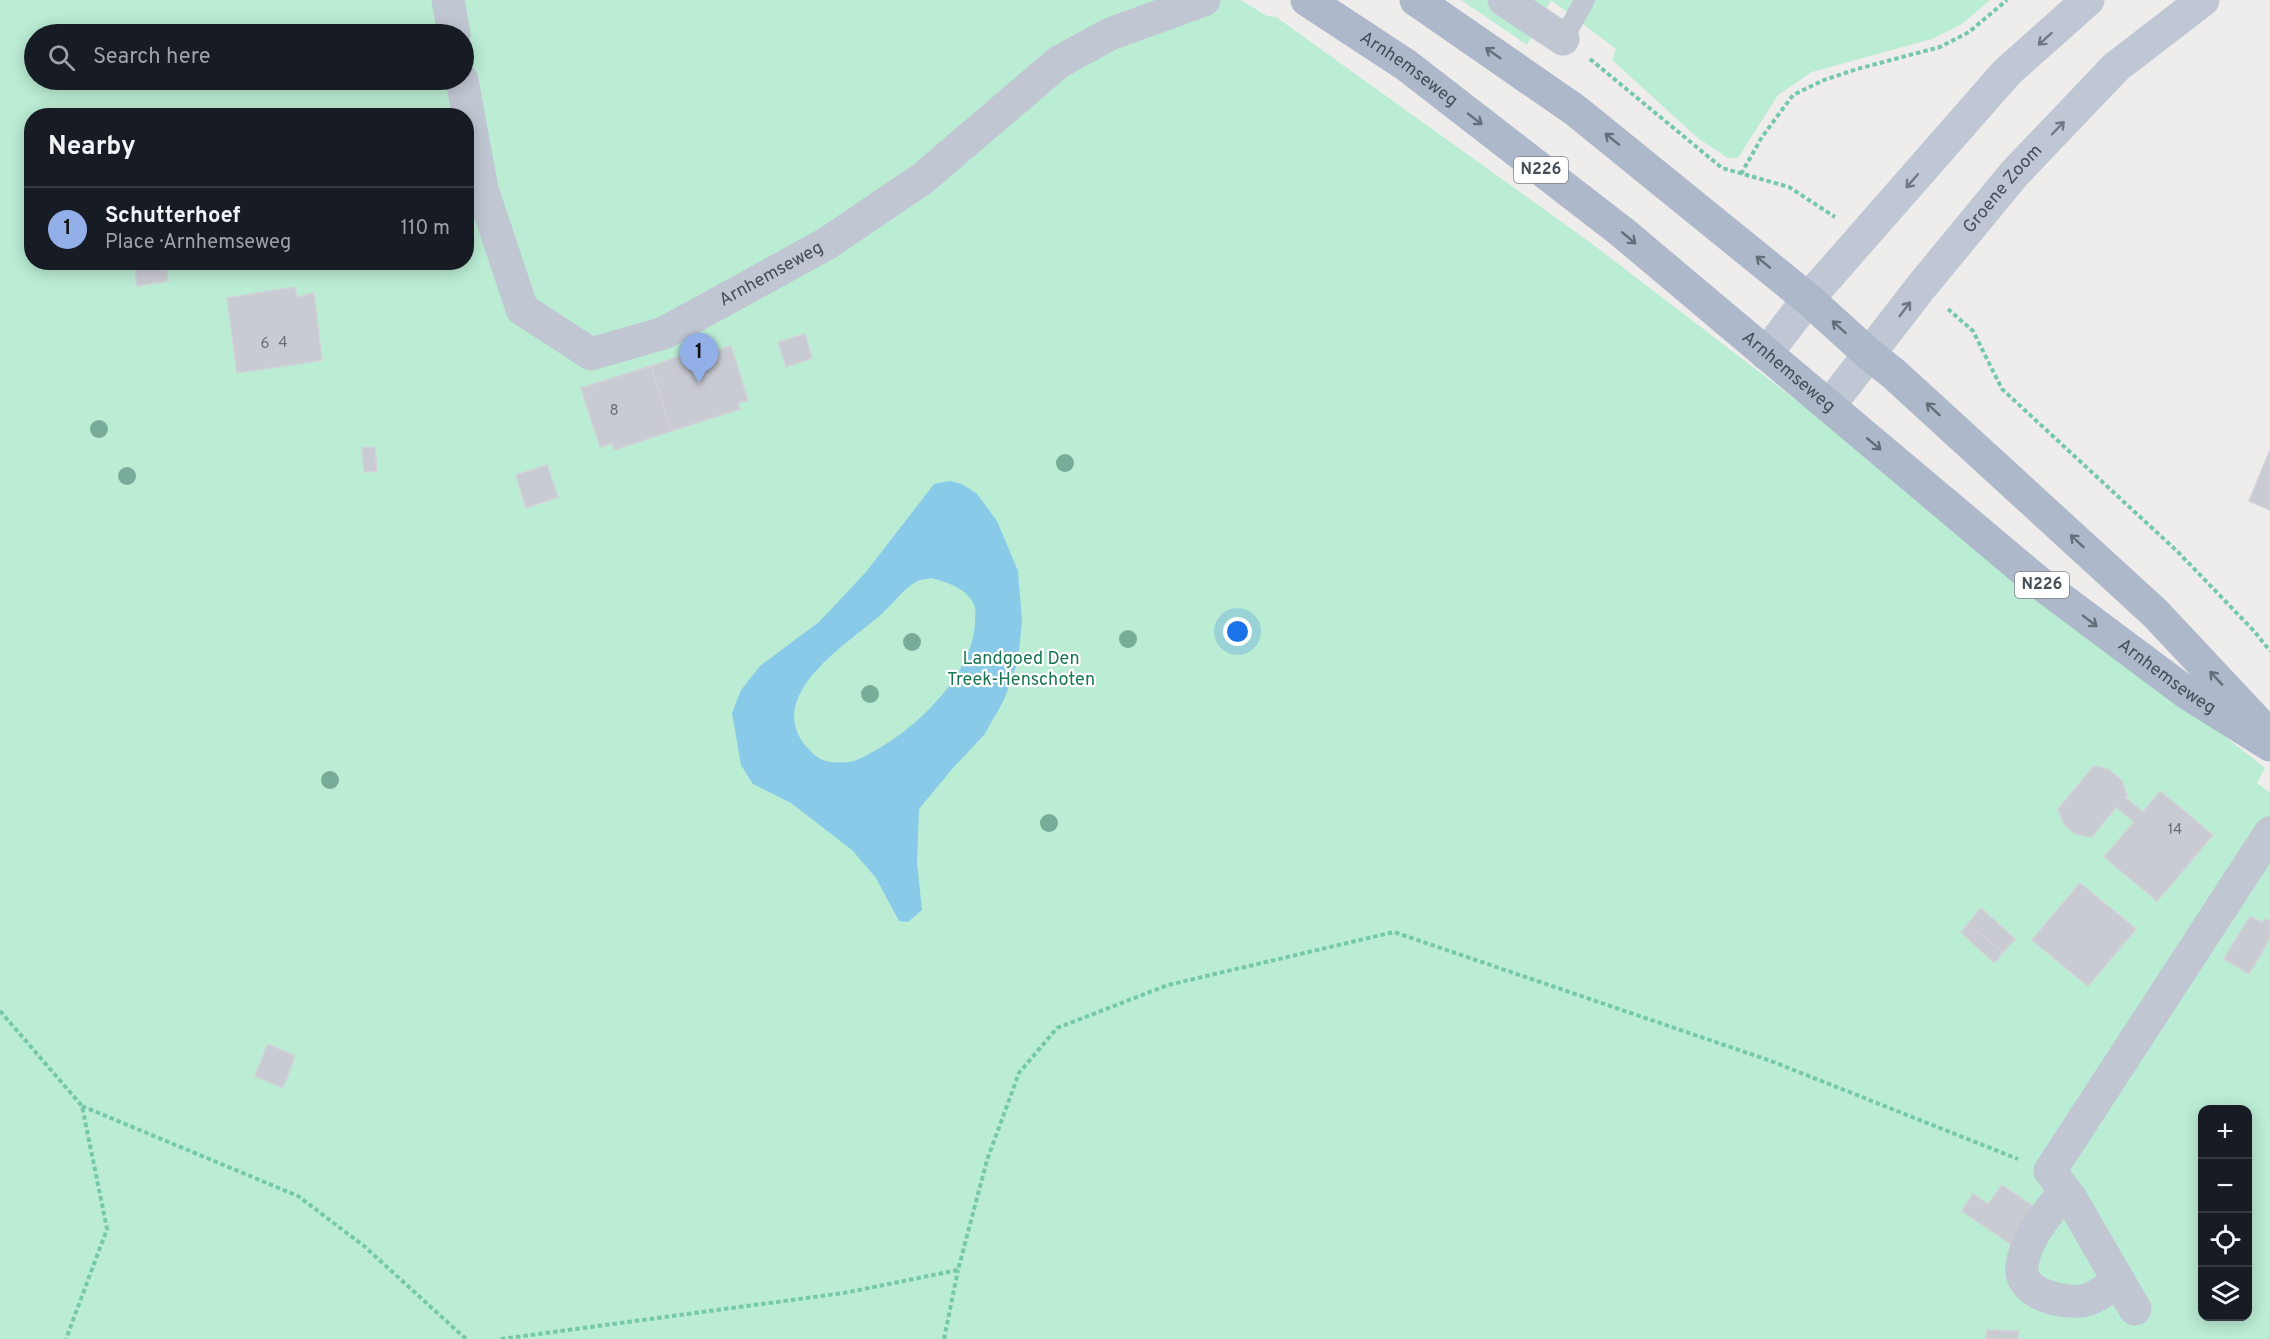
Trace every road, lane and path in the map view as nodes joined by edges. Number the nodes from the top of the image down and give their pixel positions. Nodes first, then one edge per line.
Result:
1 (448, 0) edge
2 (1204, 0) edge
3 (1307, 0) edge
4 (1416, 0) edge
5 (1504, 0) edge
6 (1585, 0) edge
7 (2007, 0) edge
8 (2088, 0) edge
9 (2204, 0) edge
10 (452, 24) edge
11 (1563, 39) joint
12 (464, 90) edge
13 (467, 108) edge
14 (474, 145) edge
15 (1741, 174) dead end
16 (1808, 299) junction
17 (1766, 354) junction
18 (1870, 355) junction
19 (1829, 406) junction
20 (2270, 736) edge
21 (2270, 745) edge
22 (2270, 833) edge
23 (0, 1011) edge
24 (82, 1106) junction
25 (2057, 1181) junction
26 (958, 1270) junction
27 (66, 1339) edge
28 (466, 1339) edge
29 (501, 1339) edge
30 (944, 1339) edge

1 - 10 street
2 - 14 street, Arnhemseweg
3 -> 17 main road, Arnhemseweg / N226
16 -> 4 main road, Arnhemseweg
5 - 11 street
6 - 11 lane
7 - 15 path
8 -> 16 main road
18 -> 9 main road, Groene Zoom
12 - 13 street, Arnhemseweg
16 - 17 main road
18 -> 16 main road, Arnhemseweg
17 - 19 main road, Arnhemseweg / N226
18 - 19 main road, Groene Zoom
20 -> 18 main road, Arnhemseweg
19 -> 21 main road, Arnhemseweg / N226
22 - 25 street
23 - 24 path
24 - 27 path
24 - 28 path
25 - 25 street
25 - 26 path
26 - 29 path
26 - 30 path

